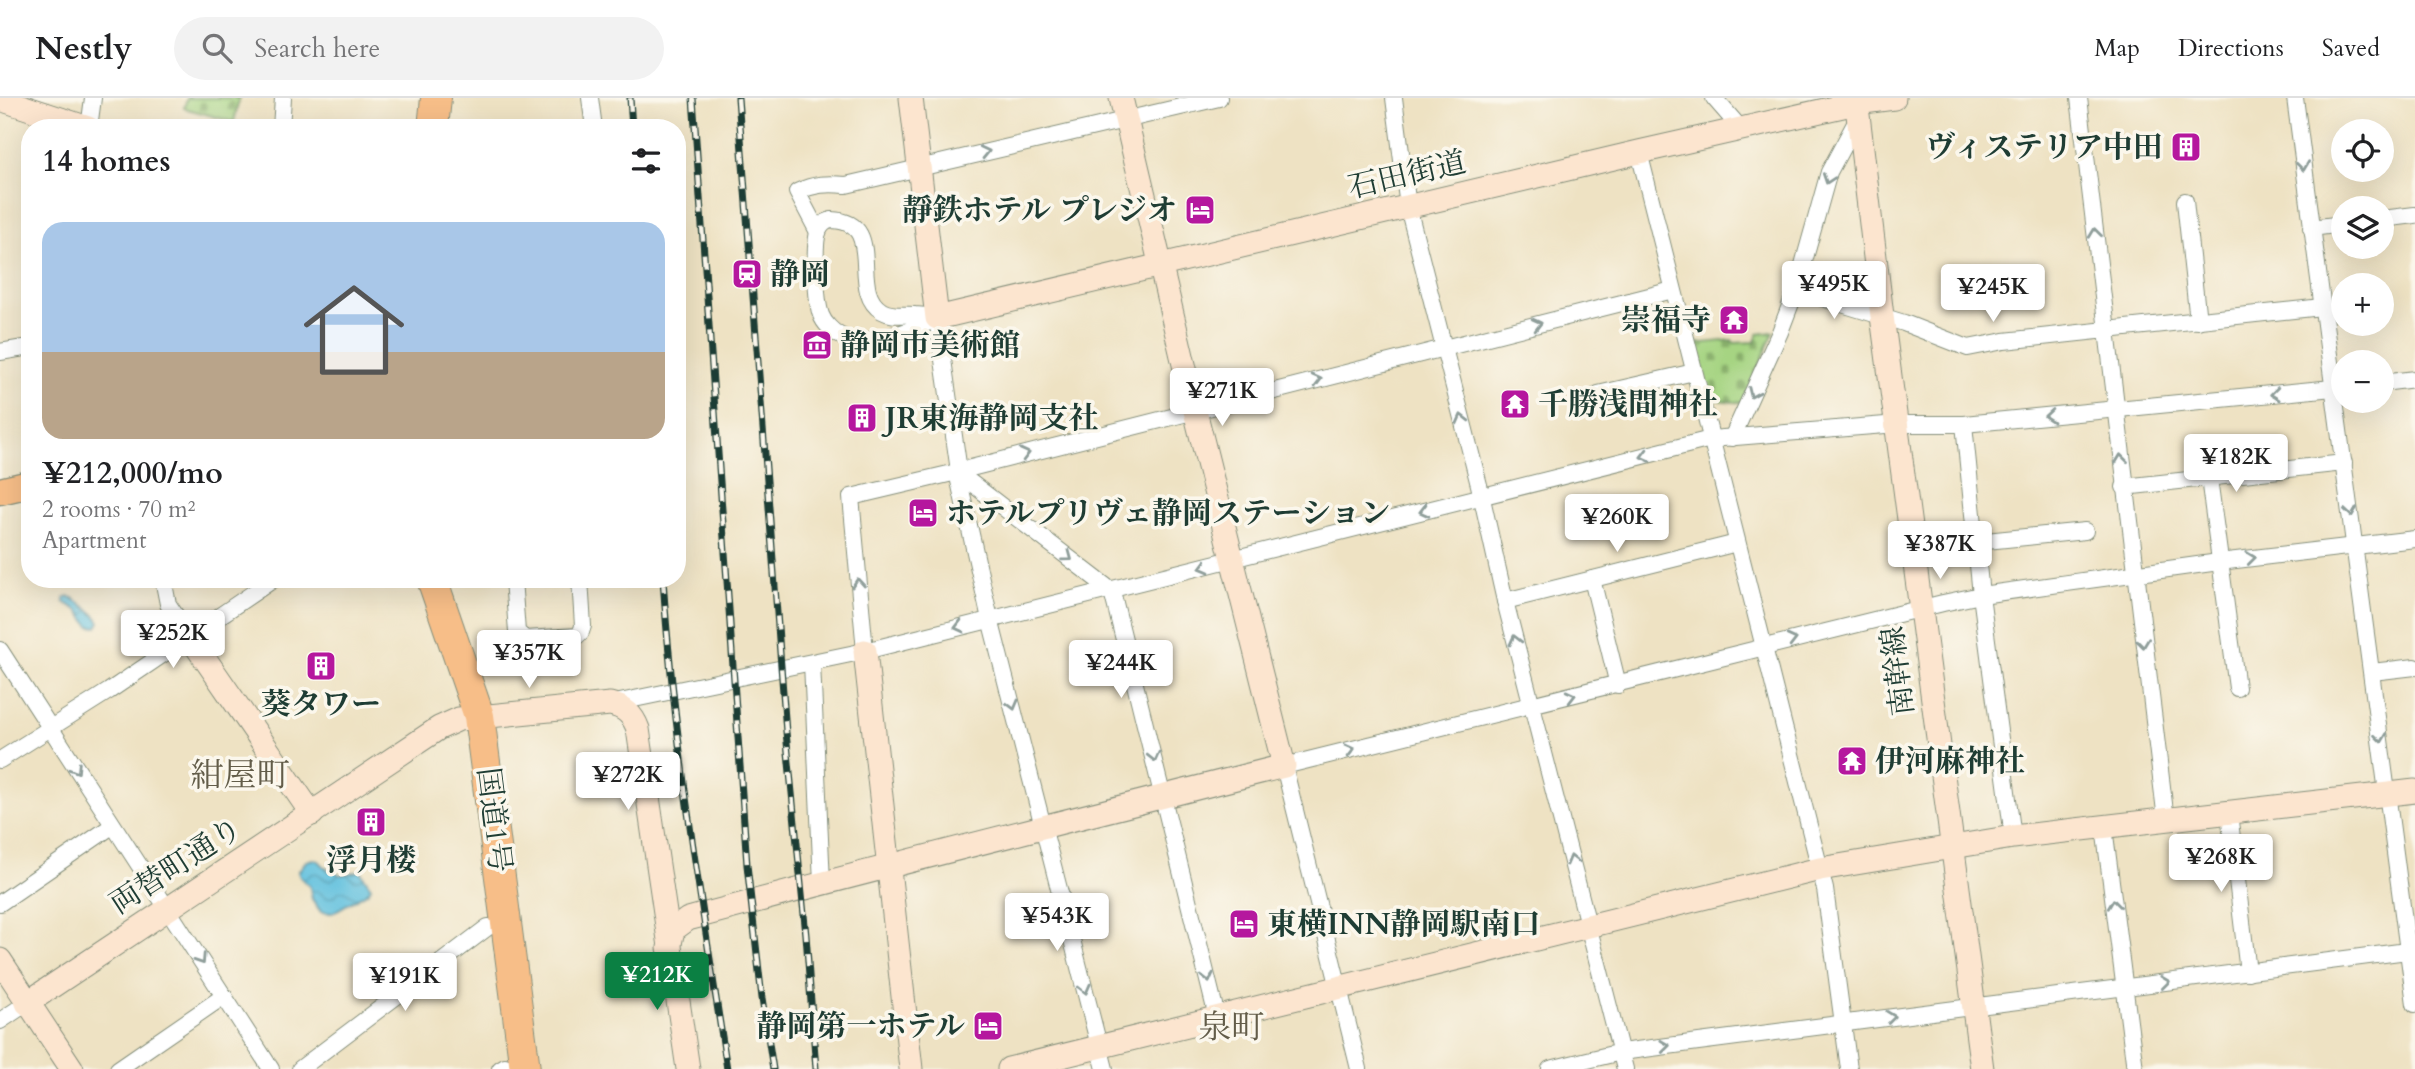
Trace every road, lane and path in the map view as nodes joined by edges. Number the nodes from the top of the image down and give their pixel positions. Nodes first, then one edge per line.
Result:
1 (93, 98) edge
2 (283, 98) edge
3 (436, 98) edge
4 (590, 98) edge
5 (911, 98) edge
6 (1219, 98) edge
7 (1394, 98) edge
8 (1714, 98) edge
9 (1894, 98) edge
10 (2079, 98) edge
11 (2295, 98) edge
12 (0, 99) edge
13 (1857, 106) edge
14 (1123, 108) edge
15 (61, 119) edge
16 (90, 119) edge
17 (282, 119) edge
18 (434, 119) edge
19 (592, 119) edge
20 (1741, 129) junction
21 (1639, 152) junction
22 (918, 167) junction
23 (2185, 201) dead end
24 (1408, 207) junction
25 (2415, 215) edge
26 (2394, 218) edge
27 (2331, 226) edge
28 (2311, 228) junction
29 (818, 232) junction
30 (1161, 267) junction
31 (1673, 290) junction
32 (1796, 290) junction
33 (2322, 307) junction
34 (1882, 316) junction
35 (937, 318) junction
36 (2198, 321) junction
37 (2106, 330) junction
38 (1444, 347) junction
39 (21, 348) edge
40 (0, 352) edge
41 (2331, 353) edge
42 (1694, 372) junction
43 (2415, 380) edge
44 (2394, 382) edge
45 (2331, 389) edge
46 (1598, 394) dead end
47 (1195, 411) junction
48 (2115, 411) junction
49 (2340, 413) edge
50 (1898, 424) junction
51 (1964, 424) junction
52 (1732, 438) junction
53 (1711, 439) junction
54 (2344, 463) junction
55 (958, 472) junction
56 (2209, 478) junction
57 (21, 486) edge
58 (2124, 487) junction
59 (0, 491) edge
60 (1481, 496) junction
61 (2085, 531) dead end
62 (2415, 539) edge
63 (1976, 542) junction
64 (1737, 543) junction
65 (2356, 546) junction
66 (1231, 560) junction
67 (2219, 562) junction
68 (2135, 575) junction
69 (1592, 579) junction
70 (165, 588) edge
71 (261, 588) edge
72 (417, 588) edge
73 (434, 588) edge
74 (514, 588) edge
75 (581, 588) edge
76 (1112, 591) junction
77 (1981, 596) junction
78 (1505, 601) junction
79 (1922, 608) junction
80 (990, 619) junction
81 (191, 637) junction
82 (1765, 647) junction
83 (0, 650) edge
84 (865, 651) junction
85 (812, 663) junction
86 (2415, 667) edge
87 (2372, 673) junction
88 (1618, 685) junction
89 (2237, 688) dead end
90 (610, 704) junction
91 (1532, 706) junction
92 (469, 717) junction
93 (50, 728) junction
94 (0, 760) edge
95 (1284, 766) junction
96 (2415, 791) edge
97 (2388, 794) junction
98 (1164, 797) junction
99 (2230, 813) junction
100 (312, 814) junction
101 (2166, 820) junction
102 (112, 826) junction
103 (2104, 827) junction
104 (1045, 828) junction
105 (2013, 837) junction
106 (1951, 848) junction
107 (889, 865) junction
108 (1820, 869) junction
109 (822, 883) junction
110 (663, 901) junction
111 (0, 903) edge
112 (167, 909) junction
113 (688, 919) junction
114 (1590, 926) junction
115 (488, 927) junction
116 (669, 948) junction
117 (2412, 950) edge
118 (0, 960) edge
119 (2248, 972) junction
120 (1339, 987) junction
121 (2124, 988) junction
122 (224, 996) junction
123 (27, 1003) junction
124 (2415, 1004) edge
125 (1973, 1007) junction
126 (1217, 1017) junction
127 (0, 1021) edge
128 (1843, 1023) junction
129 (1100, 1046) junction
130 (1620, 1052) junction
131 (509, 1068) edge
132 (72, 1069) edge
133 (118, 1069) edge
134 (271, 1069) edge
135 (300, 1069) edge
136 (688, 1069) edge
137 (911, 1069) edge
138 (1009, 1069) edge
139 (1105, 1069) edge
140 (1359, 1069) edge
141 (1550, 1069) edge
142 (1625, 1069) edge
143 (1849, 1069) edge
144 (1982, 1069) edge
145 (2135, 1069) edge

1 - 16 street
2 - 17 street
3 - 18 highway
4 - 19 street
5 - 22 street
6 - 14 street
7 - 24 street
8 - 20 street
9 - 13 street, 石田街道
37 -> 10 street
11 -> 28 street
12 - 15 street
13 - 20 street, 石田街道
13 -> 32 street
13 - 34 street, 南幹線
22 -> 14 street
14 - 30 street
20 - 21 street, 石田街道
21 - 24 street, 石田街道
21 - 31 street
22 - 29 street
22 - 35 street
23 - 36 street
24 - 30 street, 石田街道
24 - 38 street
25 - 26 street
27 - 28 street
28 - 33 street
29 - 35 street
29 - 35 street
30 - 35 street, 石田街道
30 - 47 street
38 -> 31 street
31 - 42 street
32 - 34 street
32 -> 52 street
33 - 36 street
33 - 41 street
34 - 37 street
34 - 50 street, 南幹線
35 - 55 street
36 - 37 street
37 - 48 street
47 -> 38 street
60 -> 38 street
39 - 40 street
42 - 46 street
42 - 53 street
43 - 44 street
45 -> 48 street
55 -> 47 street
47 - 66 street
48 -> 51 street
58 -> 48 street
49 - 54 street
50 - 51 street
50 - 52 street
50 - 79 street, 南幹線
51 - 63 street
52 - 53 street
53 -> 60 street
53 - 64 street
54 - 56 street
54 -> 65 street
55 -> 76 street
55 - 80 street
84 -> 55 street
56 - 58 street
56 - 67 street
57 - 59 main road
58 - 68 street
60 -> 66 street
60 - 78 street
61 - 63 street
62 - 65 street
63 - 77 street
64 - 69 street
64 - 82 street
67 -> 65 street
65 - 87 street
66 -> 76 street
66 - 95 street
67 - 68 street
67 - 89 street
68 - 77 street
68 -> 101 street
69 - 78 street
69 - 88 street
70 - 81 street
71 - 81 street
72 - 92 highway, 国道1号
73 - 92 highway, 国道1号
74 - 75 street
76 - 80 street
76 -> 98 street
77 - 79 street
77 - 105 street
91 -> 78 street
82 -> 79 street
79 - 106 street, 南幹線
80 -> 84 street
80 -> 104 street
81 - 93 street
81 - 100 street
82 - 88 street
82 - 108 street
83 - 93 street
84 - 85 street
84 - 107 street
85 - 90 street
85 - 109 street
86 - 87 street
87 -> 97 street
91 -> 88 street
90 - 92 street
90 - 110 street
95 -> 91 street
114 -> 91 street
92 - 100 street, 両替町通り
92 - 115 highway, 国道1号
92 - 131 highway, 国道1号
93 - 94 street
93 -> 102 street
95 - 98 street
95 - 120 street
96 - 97 street
97 - 99 street
97 - 117 street
98 - 104 street
98 -> 126 street
99 - 101 street
99 - 119 street
100 - 112 street, 両替町通り
101 - 103 street
102 - 111 street
102 - 112 street
103 - 105 street
121 -> 103 street
104 - 107 street
104 -> 129 street
105 - 106 street
106 - 108 street
106 - 125 street, 南幹線
107 - 109 street
107 - 137 street
108 - 114 street
108 - 128 street
109 - 113 street
110 - 113 street
110 - 116 street
112 -> 122 street
112 - 123 street, 両替町通り
113 - 116 street
114 - 120 street
114 - 130 street
115 - 131 highway, 国道1号
115 - 135 street
116 - 136 street
117 - 119 street
117 - 124 street
118 - 123 street
121 -> 119 street
120 - 126 street
120 - 140 street
121 - 125 street
121 - 145 street
122 - 133 street
122 - 134 street
123 - 127 street, 両替町通り
123 - 132 street
128 -> 125 street
125 - 144 street, 南幹線
126 - 129 street
130 -> 128 street
128 - 143 street
129 - 138 street
129 - 139 street
130 - 141 street
130 - 142 street

